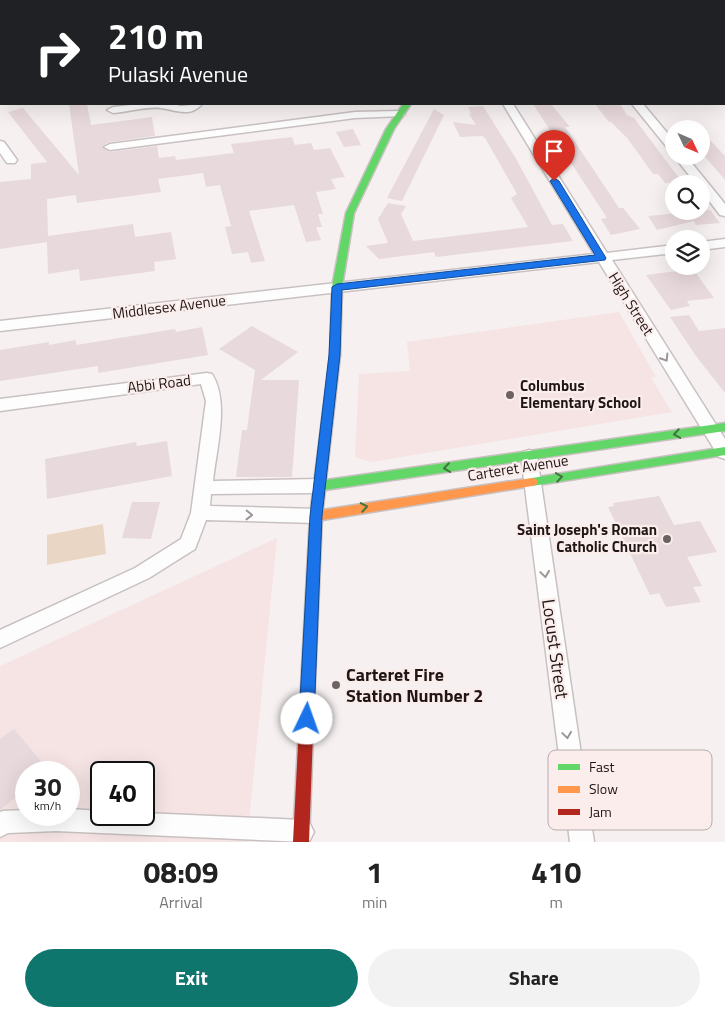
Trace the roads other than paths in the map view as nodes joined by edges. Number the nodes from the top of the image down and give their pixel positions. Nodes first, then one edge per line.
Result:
1 (156, 105) edge
2 (166, 105) edge
3 (194, 105) edge
4 (406, 105) edge
5 (509, 105) edge
6 (638, 105) edge
7 (113, 110) dead end
8 (399, 114) junction
9 (665, 138) edge
10 (0, 144) edge
11 (110, 146) dead end
12 (11, 160) dead end
13 (687, 165) edge
14 (725, 212) edge
15 (725, 243) edge
16 (710, 245) edge
17 (665, 250) edge
18 (602, 258) junction
19 (337, 287) junction
20 (0, 326) edge
21 (0, 405) edge
22 (725, 427) edge
23 (710, 429) junction
24 (725, 451) edge
25 (529, 456) junction
26 (532, 481) junction
27 (319, 486) junction
28 (203, 488) junction
29 (200, 513) junction
30 (316, 516) junction
31 (0, 639) edge
32 (569, 750) edge
33 (0, 825) edge
34 (183, 834) edge
35 (301, 837) edge

1 - 7 street
2 - 3 street
4 - 8 street
5 - 18 street, High Street
6 - 9 street
8 - 11 street
8 - 19 street
10 - 12 street
13 - 14 street
15 - 16 street
17 - 18 street, Middlesex Avenue
18 - 19 street, Middlesex Avenue
18 -> 23 street, High Street
19 - 20 street, Middlesex Avenue
19 - 27 street
21 - 28 street, Abbi Road
22 - 23 street, Carteret Avenue
23 - 24 street, High Street
23 -> 25 street, Carteret Avenue
26 -> 24 street, Carteret Avenue
25 - 26 street, Locust Street
25 -> 27 street, Carteret Avenue
30 -> 26 street, Carteret Avenue
26 -> 32 street, Locust Street
27 - 28 street
27 - 30 street
28 - 29 street, Abbi Road
29 -> 30 street
29 - 31 street, Abbi Road
30 - 35 street
33 - 34 street
34 - 35 street

